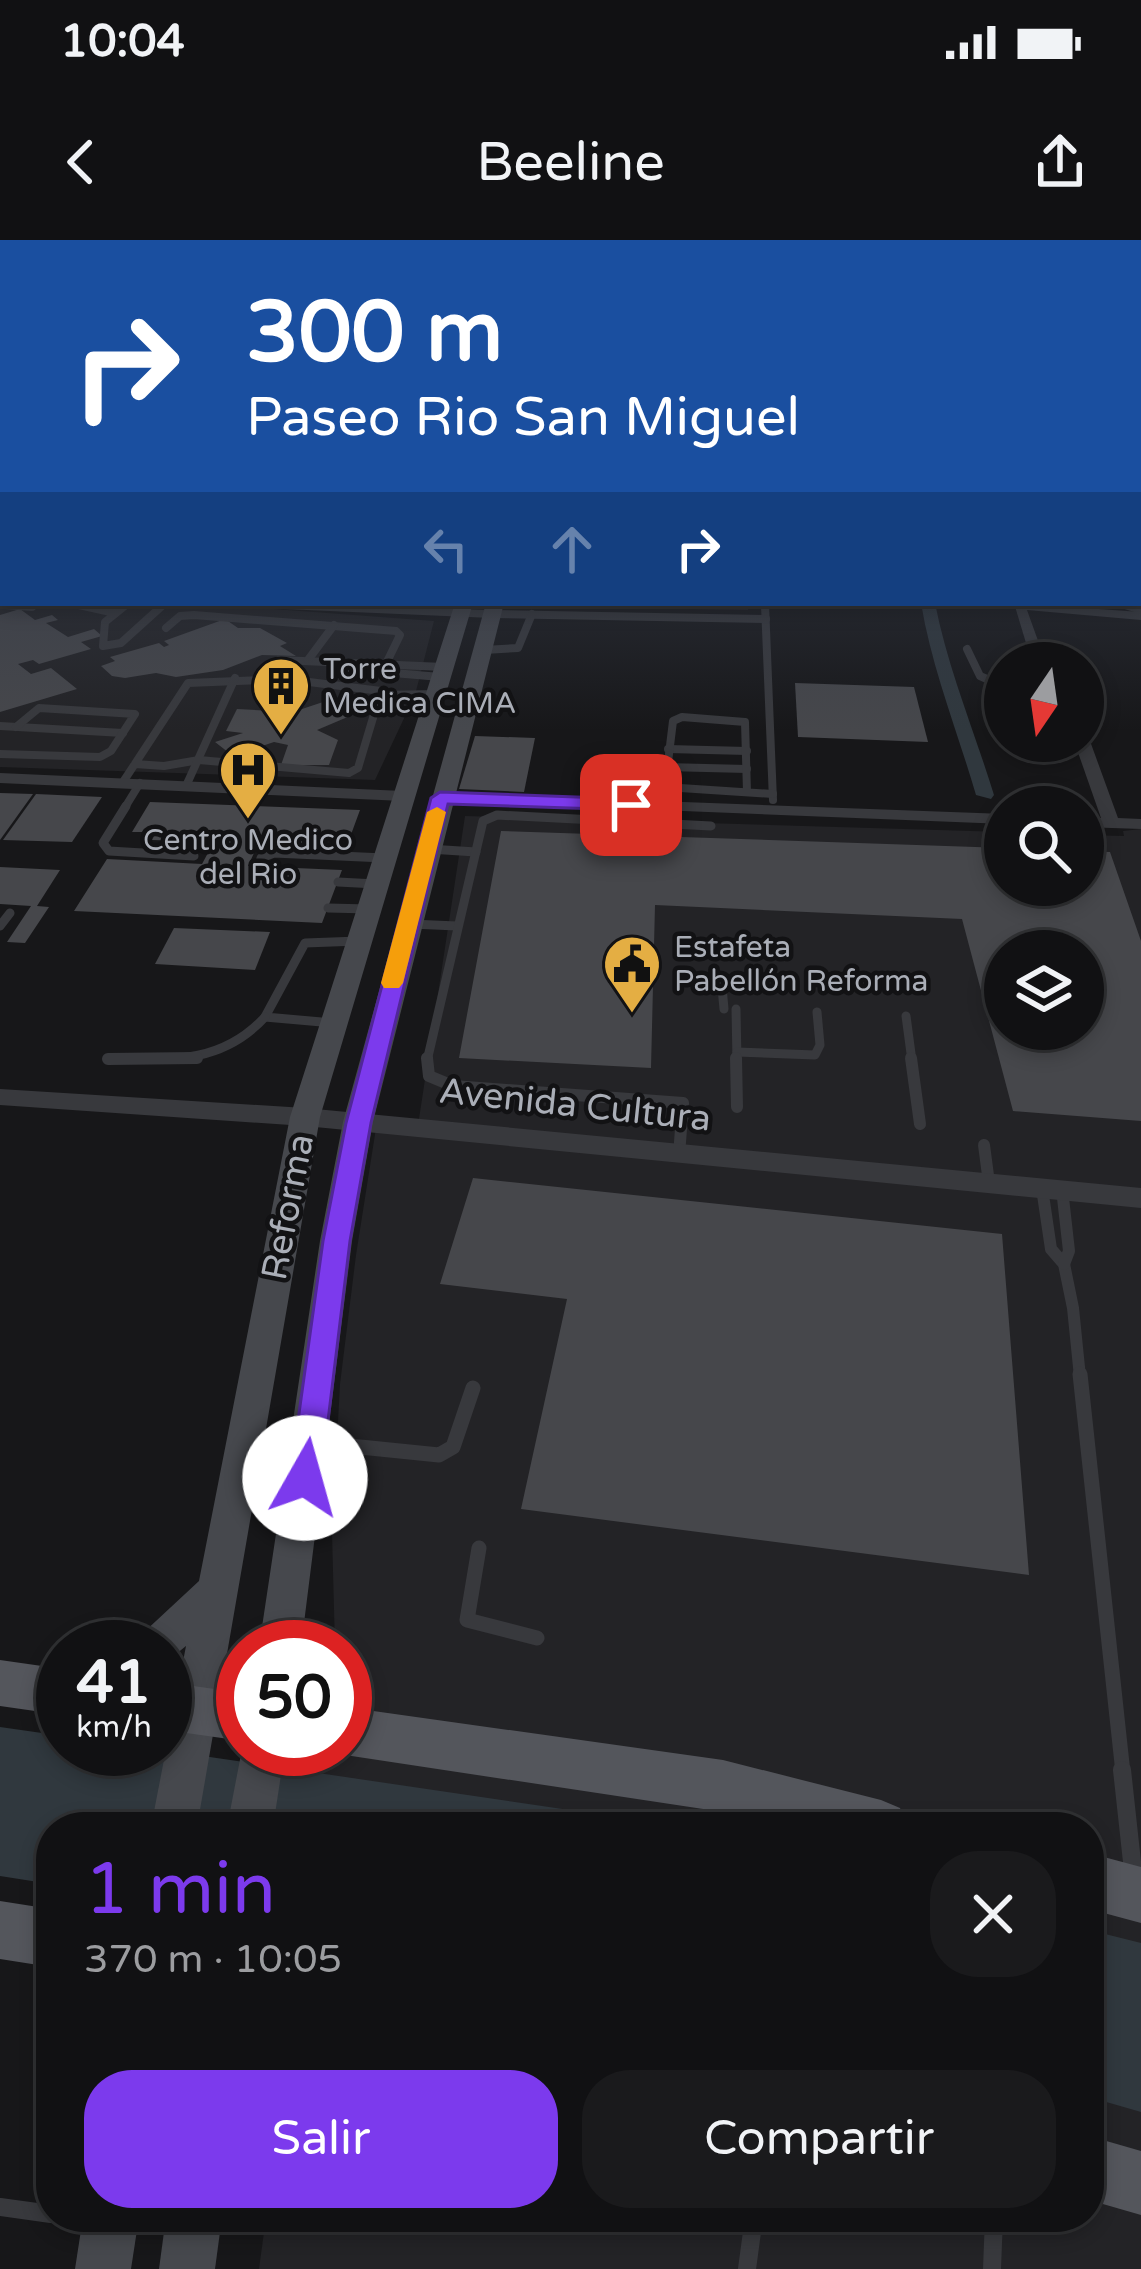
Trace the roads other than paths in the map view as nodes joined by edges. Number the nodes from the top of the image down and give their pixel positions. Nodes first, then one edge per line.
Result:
1 (16, 606) edge
2 (82, 606) edge
3 (125, 606) edge
4 (163, 606) edge
5 (224, 606) edge
6 (376, 606) edge
7 (648, 606) edge
8 (765, 606) edge
9 (1019, 606) edge
10 (1034, 606) edge
11 (32, 607) dead end
12 (241, 608) edge
13 (462, 608) edge
14 (494, 608) edge
15 (115, 613) junction
16 (1141, 613) edge
17 (532, 614) junction
18 (217, 615) junction
19 (647, 617) junction
20 (766, 619) junction
21 (334, 625) junction
22 (166, 628) dead end
23 (1032, 642) edge
24 (967, 649) dead end
25 (484, 650) junction
26 (279, 660) dead end
27 (308, 660) junction
28 (384, 668) junction
29 (236, 678) junction
30 (984, 678) edge
31 (440, 679) junction
32 (382, 694) junction
33 (0, 726) edge
34 (16, 727) junction
35 (123, 733) junction
36 (424, 736) junction
37 (668, 748) junction
38 (747, 751) junction
39 (0, 754) edge
40 (199, 760) junction
41 (1089, 762) edge
42 (134, 764) junction
43 (664, 766) junction
44 (747, 769) junction
45 (0, 778) edge
46 (132, 783) junction
47 (186, 786) junction
48 (442, 792) junction
49 (747, 792) junction
50 (402, 799) junction
51 (774, 802) junction
52 (984, 817) edge
53 (1104, 823) edge
54 (1111, 823) junction
55 (1141, 824) edge
56 (711, 826) dead end
57 (476, 852) junction
58 (426, 855) junction
59 (194, 856) dead end
60 (259, 866) dead end
61 (338, 882) dead end
62 (373, 898) junction
63 (328, 908) dead end
64 (10, 913) dead end
65 (408, 924) junction
66 (0, 926) edge
67 (457, 926) junction
68 (722, 976) dead end
69 (817, 1012) dead end
70 (906, 1016) dead end
71 (265, 1017) junction
72 (335, 1023) junction
73 (737, 1052) junction
74 (108, 1059) dead end
75 (0, 1097) edge
76 (737, 1107) dead end
77 (305, 1118) junction
78 (358, 1123) junction
79 (920, 1124) dead end
80 (985, 1145) dead end
81 (679, 1155) junction
82 (989, 1183) junction
83 (1052, 1189) junction
84 (1141, 1198) edge
85 (1064, 1264) junction
86 (472, 1388) dead end
87 (310, 1442) junction
88 (478, 1548) dead end
89 (217, 1590) junction
90 (185, 1620) edge
91 (217, 1620) edge
92 (287, 1620) edge
93 (537, 1638) dead end
94 (0, 1683) edge
95 (36, 1688) edge
96 (372, 1729) edge
97 (216, 1735) edge
98 (234, 1776) edge
99 (180, 1812) edge
100 (245, 1812) edge
101 (823, 1812) edge
102 (1122, 1890) edge
103 (0, 1930) edge
104 (36, 1936) edge
105 (1104, 2172) edge
106 (1141, 2183) edge
107 (0, 2206) edge
108 (36, 2212) edge
109 (192, 2232) edge
110 (752, 2232) edge
111 (993, 2232) edge
112 (187, 2269) edge
113 (746, 2269) edge
114 (992, 2269) edge

1 - 11 lane
2 - 15 lane
3 - 15 lane
4 - 15 lane
5 - 18 lane
6 - 13 street
7 - 19 lane
8 - 20 lane
9 - 23 street
10 - 16 street
12 - 18 lane
12 - 21 lane
13 - 14 street
13 - 31 main road, Reforma
14 - 17 lane
14 - 25 main road, Reforma
17 - 19 lane
17 - 25 lane
18 - 22 lane
19 - 20 lane
20 - 51 lane
21 - 27 lane
21 - 28 lane
24 - 30 lane
25 - 48 main road, Reforma
26 - 27 lane
27 - 28 lane
28 - 31 lane
29 - 32 lane
29 - 40 lane
29 - 42 lane
31 - 32 lane
31 - 36 main road, Reforma
32 - 40 lane
33 - 34 lane
34 - 35 lane
34 - 35 lane
35 - 39 lane
36 - 48 main road
36 - 50 main road, Reforma
37 - 38 lane
37 - 38 lane
37 - 43 lane
38 - 44 lane
40 - 42 lane
40 - 47 lane
41 - 54 street
42 - 46 lane
43 - 44 lane
43 - 49 lane
44 - 49 lane
45 - 46 street
46 - 47 street
46 - 59 lane
47 - 50 street
48 - 51 street
48 - 58 main road, Reforma
49 - 51 lane
50 - 58 main road
50 - 62 main road, Reforma
51 - 52 street
53 - 54 street
54 - 55 street
56 - 57 lane
57 - 58 lane
57 - 67 lane
58 - 65 main road, Reforma
60 - 62 lane
61 - 62 lane
62 - 63 lane
62 - 71 lane
62 - 72 main road, Reforma
64 - 66 lane
65 - 67 lane
65 - 78 main road, Reforma
67 - 81 lane
68 - 73 lane
69 - 73 lane
70 - 79 lane
71 - 72 lane
71 - 74 lane
72 - 77 main road, Reforma
73 - 76 lane
75 - 77 street, Avenida Cultura
77 - 78 street, Avenida Cultura
77 - 89 main road, Reforma
78 - 81 street, Avenida Cultura
78 - 87 main road, Reforma
80 - 82 lane
81 - 82 street, Avenida Cultura
82 - 83 street, Avenida Cultura
83 - 84 street, Avenida Cultura
83 - 85 lane
83 - 85 lane
85 - 102 lane
86 - 87 lane
87 - 92 main road, Reforma
88 - 93 lane
89 - 90 main road
89 - 91 main road, Reforma
94 - 95 main road
96 - 101 main road
97 - 99 main road, Reforma
98 - 100 main road
103 - 104 main road
105 - 106 main road
107 - 108 lane
109 - 112 main road
110 - 113 lane
111 - 114 lane

